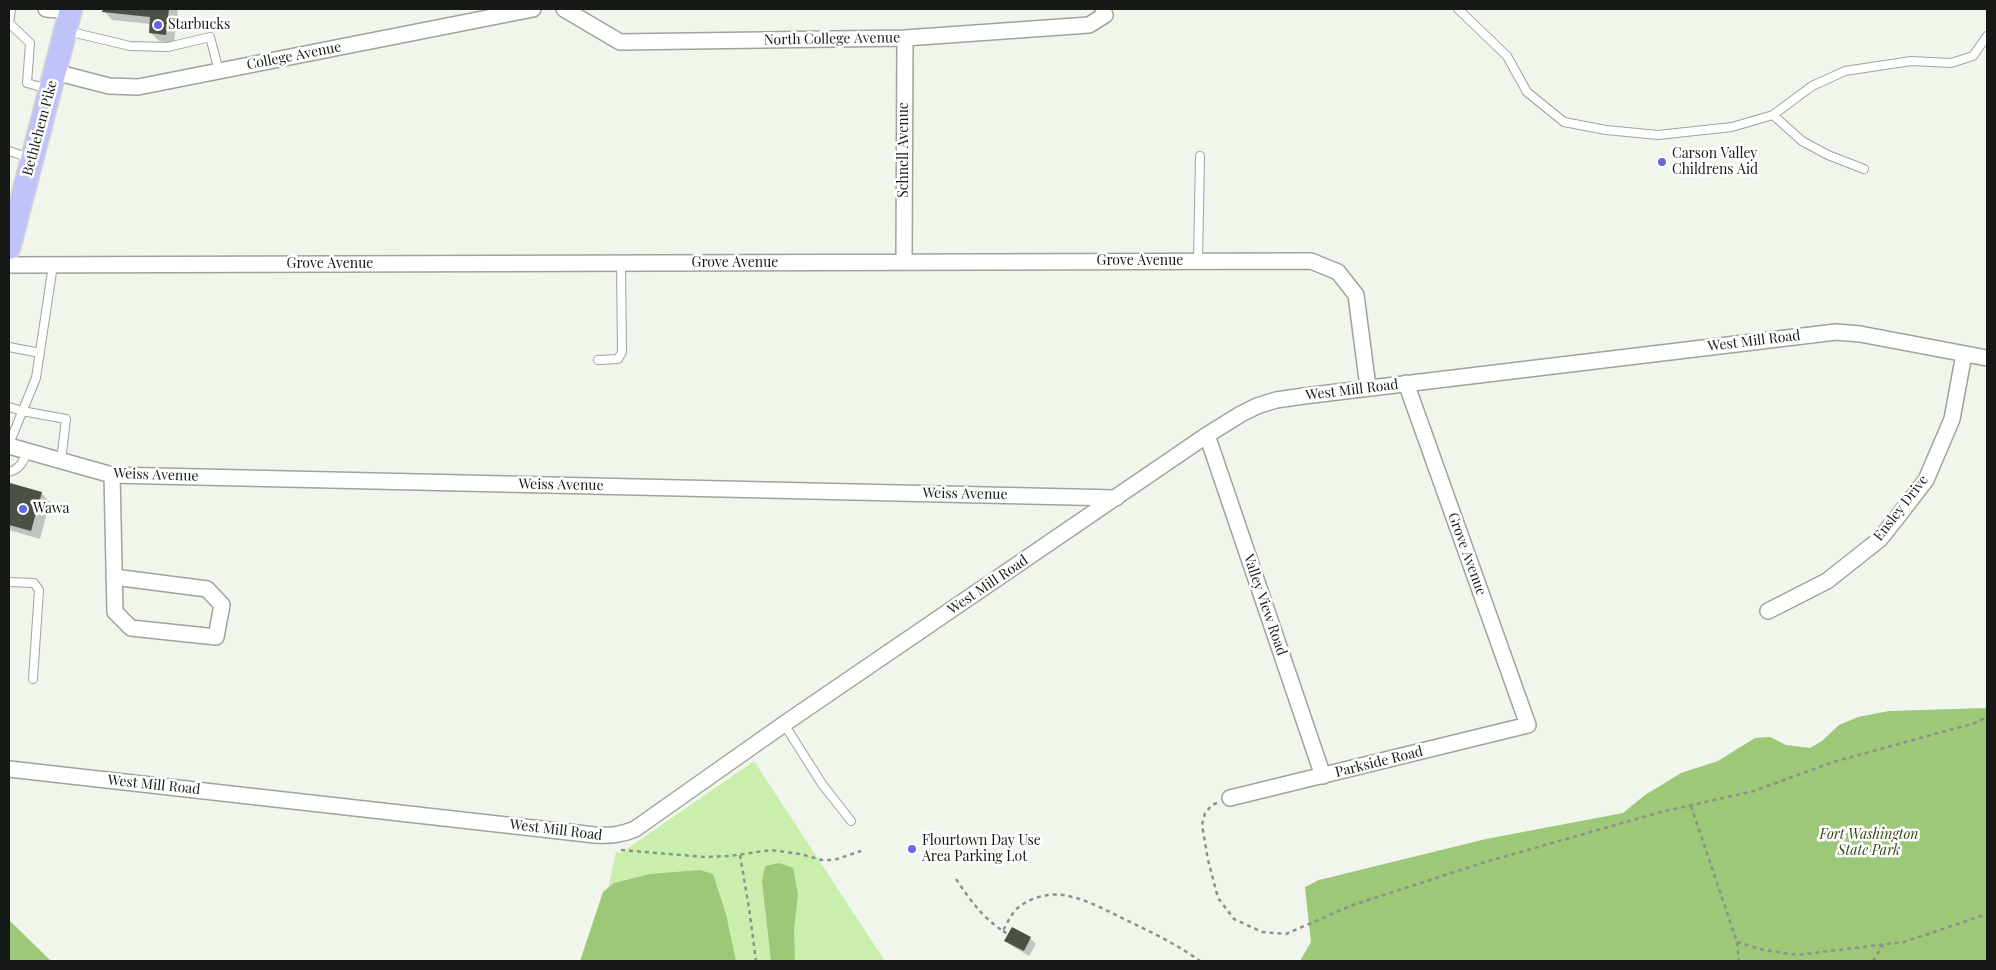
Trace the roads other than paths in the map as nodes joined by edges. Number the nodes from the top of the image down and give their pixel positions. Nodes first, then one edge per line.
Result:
1 (11, 9) edge
2 (46, 9) edge
3 (533, 9) edge
4 (564, 9) edge
5 (1458, 9) edge
6 (1104, 12) edge
7 (69, 17) edge
8 (1987, 36) edge
9 (905, 38) junction
10 (219, 71) junction
11 (52, 80) junction
12 (1774, 115) junction
13 (9, 151) edge
14 (1200, 156) dead end
15 (32, 159) junction
16 (1864, 169) dead end
17 (9, 248) edge
18 (1198, 261) junction
19 (904, 262) junction
20 (621, 263) junction
21 (9, 265) edge
22 (53, 265) junction
23 (9, 347) edge
24 (40, 353) junction
25 (1964, 354) junction
26 (1987, 358) edge
27 (598, 360) dead end
28 (1406, 383) junction
29 (1368, 387) junction
30 (9, 407) edge
31 (22, 411) junction
32 (1207, 435) junction
33 (9, 445) edge
34 (27, 451) junction
35 (61, 461) junction
36 (9, 472) edge
37 (112, 475) junction
38 (1116, 498) junction
39 (114, 577) junction
40 (9, 582) edge
41 (1768, 610) dead end
42 (33, 679) dead end
43 (784, 724) junction
44 (1528, 724) joint
45 (9, 769) edge
46 (1323, 776) junction
47 (1230, 798) road end
48 (851, 821) dead end

1 - 11 lane
2 - 7 street
3 - 10 street, College Avenue
4 - 9 street, North College Avenue
5 - 12 lane
6 - 9 street, North College Avenue
7 - 10 lane
7 - 11 main road, Bethlehem Pike
8 - 12 lane
9 - 19 street, Schnell Avenue
10 - 11 street, College Avenue
11 - 15 main road, Bethlehem Pike
12 - 16 lane
13 - 15 lane
14 - 18 lane
15 - 17 main road, Bethlehem Pike
18 - 19 street, Grove Avenue
18 - 29 street, Grove Avenue
19 - 20 street, Grove Avenue
20 - 22 street, Grove Avenue
20 - 27 lane
21 - 22 street, Grove Avenue
22 - 24 lane
23 - 24 lane
24 - 31 lane
25 - 26 street, West Mill Road
25 - 28 street, West Mill Road
25 - 41 street, Ensley Drive
28 - 29 street, West Mill Road
28 - 44 street, Grove Avenue
29 - 32 street, West Mill Road
30 - 31 lane
31 - 33 lane
31 - 35 lane
32 - 38 street, West Mill Road
32 - 46 street, Valley View Road
33 - 34 street, Weiss Avenue
34 - 35 street, Weiss Avenue
34 - 36 lane
35 - 37 street, Weiss Avenue
37 - 38 street, Weiss Avenue
37 - 39 street
38 - 43 street, West Mill Road
39 - 39 street
40 - 42 lane
43 - 45 street, West Mill Road
43 - 48 lane
44 - 46 street, Parkside Road
46 - 47 street, Parkside Road

